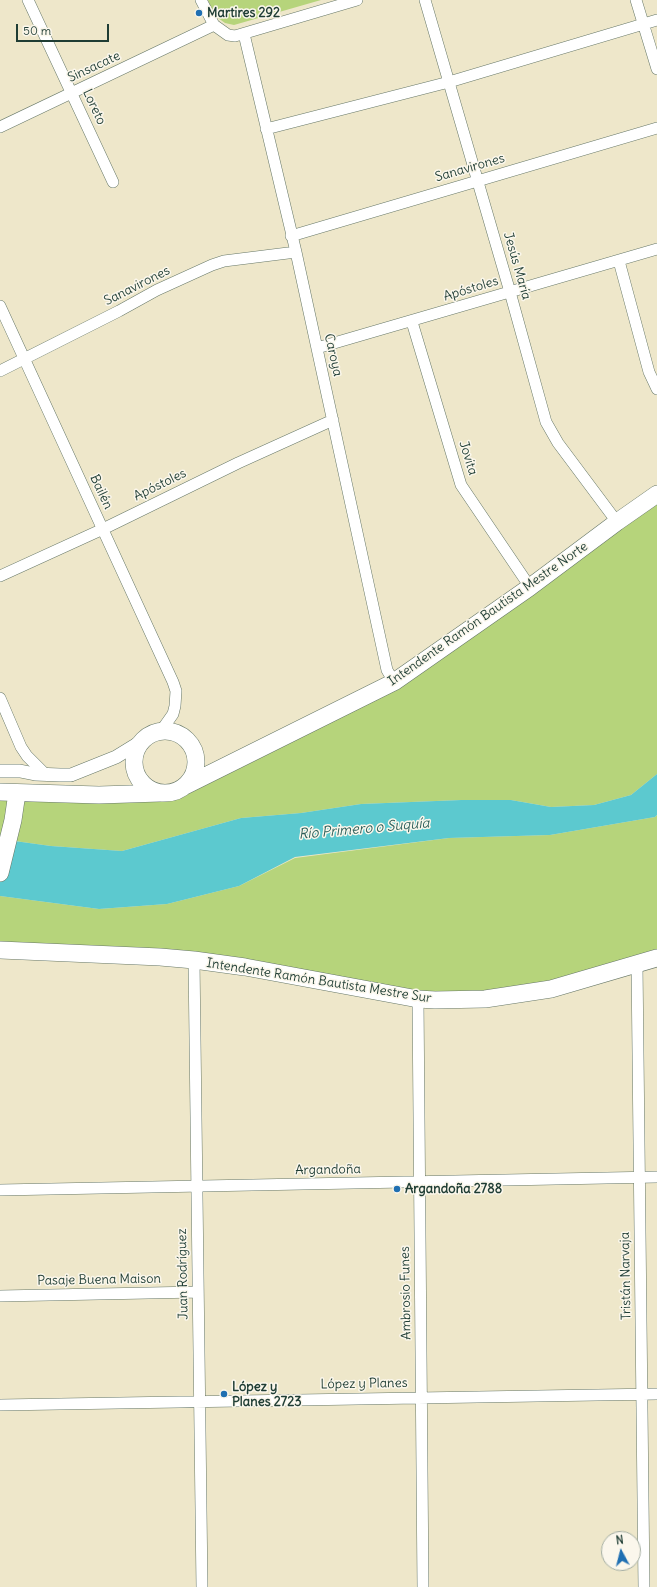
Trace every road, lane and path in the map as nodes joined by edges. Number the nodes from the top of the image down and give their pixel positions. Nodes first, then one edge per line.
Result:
1 (28, 0) edge
2 (201, 0) edge
3 (357, 0) edge
4 (425, 0) edge
5 (636, 0) edge
6 (657, 20) edge
7 (644, 24) junction
8 (214, 25) junction
9 (244, 34) junction
10 (657, 69) edge
11 (449, 82) junction
12 (72, 93) junction
13 (0, 127) edge
14 (657, 128) edge
15 (266, 129) junction
16 (478, 180) junction
17 (113, 182) dead end
18 (292, 236) junction
19 (657, 249) edge
20 (296, 252) junction
21 (619, 261) junction
22 (510, 292) junction
23 (0, 306) edge
24 (412, 322) junction
25 (317, 348) junction
26 (24, 359) junction
27 (0, 371) edge
28 (657, 389) edge
29 (333, 420) junction
30 (657, 494) edge
31 (617, 522) junction
32 (103, 529) junction
33 (0, 576) edge
34 (530, 587) junction
35 (394, 682) junction
36 (0, 698) edge
37 (161, 731) junction
38 (142, 741) junction
39 (0, 771) edge
40 (45, 774) junction
41 (183, 787) junction
42 (0, 792) edge
43 (166, 792) junction
44 (17, 793) junction
45 (0, 873) edge
46 (0, 950) edge
47 (657, 958) edge
48 (194, 960) junction
49 (636, 964) junction
50 (418, 999) junction
51 (657, 1177) edge
52 (638, 1178) junction
53 (419, 1182) junction
54 (196, 1187) junction
55 (0, 1190) edge
56 (198, 1292) junction
57 (0, 1296) edge
58 (657, 1394) edge
59 (642, 1395) junction
60 (421, 1397) junction
61 (199, 1401) junction
62 (0, 1405) edge
63 (202, 1587) edge
64 (423, 1587) edge
65 (644, 1587) edge

1 - 12 street, Loreto
2 - 8 street
3 - 9 street
4 - 11 street, Jesús María
5 - 7 street
6 - 7 street
7 - 10 street
7 - 11 street
8 - 9 street
8 - 12 street, Sinsacate
9 - 15 street, Caroya
11 - 15 street
11 - 16 street, Jesús María
12 - 13 street, Sinsacate
12 - 17 street, Loreto
14 - 16 street, Sanavirones
15 - 18 street, Caroya
16 - 18 street, Sanavirones
16 - 22 street, Jesús María
18 - 20 street, Caroya
19 - 21 street, Apóstoles
20 - 25 street, Caroya
20 - 26 street, Sanavirones
21 - 22 street, Apóstoles
21 - 28 street
22 - 24 street, Apóstoles
22 - 31 street, Jesús María
23 - 26 street, Bailén
24 - 25 street, Apóstoles
24 - 34 street, Jovita
25 - 29 street, Caroya
26 - 27 street, Sanavirones
26 - 32 street, Bailén
29 - 32 street, Apóstoles
29 - 35 street, Caroya
30 - 31 main road, Intendente Ramón Bautista Mestre Norte
31 - 34 main road, Intendente Ramón Bautista Mestre Norte
32 - 33 street, Apóstoles
32 - 37 street, Bailén
34 - 35 main road, Intendente Ramón Bautista Mestre Norte
35 - 41 main road, Intendente Ramón Bautista Mestre Norte
36 - 40 street
37 - 38 main road
37 - 41 main road
38 - 40 street
38 - 43 main road
39 - 40 street
41 - 43 main road
42 - 44 main road
43 - 44 main road
44 - 45 main road
46 - 48 main road, Intendente Ramón Bautista Mestre Sur
47 - 49 main road, Intendente Ramón Bautista Mestre Sur
48 - 50 main road, Intendente Ramón Bautista Mestre Sur
48 - 54 street, Juan Rodríguez
49 - 50 main road, Intendente Ramón Bautista Mestre Sur
49 - 52 street, Tristán Narvaja
50 - 53 street, Ambrosio Funes
51 - 52 street, Argandoña
52 - 53 street, Argandoña
52 - 59 street, Tristán Narvaja
53 - 54 street, Argandoña
53 - 60 street, Ambrosio Funes
54 - 55 street, Argandoña
54 - 56 street, Juan Rodríguez
56 - 57 street, Pasaje Buena Maison
56 - 61 street, Juan Rodríguez
58 - 59 street, López y Planes
59 - 60 street, López y Planes
59 - 65 street, Tristán Narvaja
60 - 61 street, López y Planes
60 - 64 street, Ambrosio Funes
61 - 62 street, López y Planes
61 - 63 street, Juan Rodríguez

